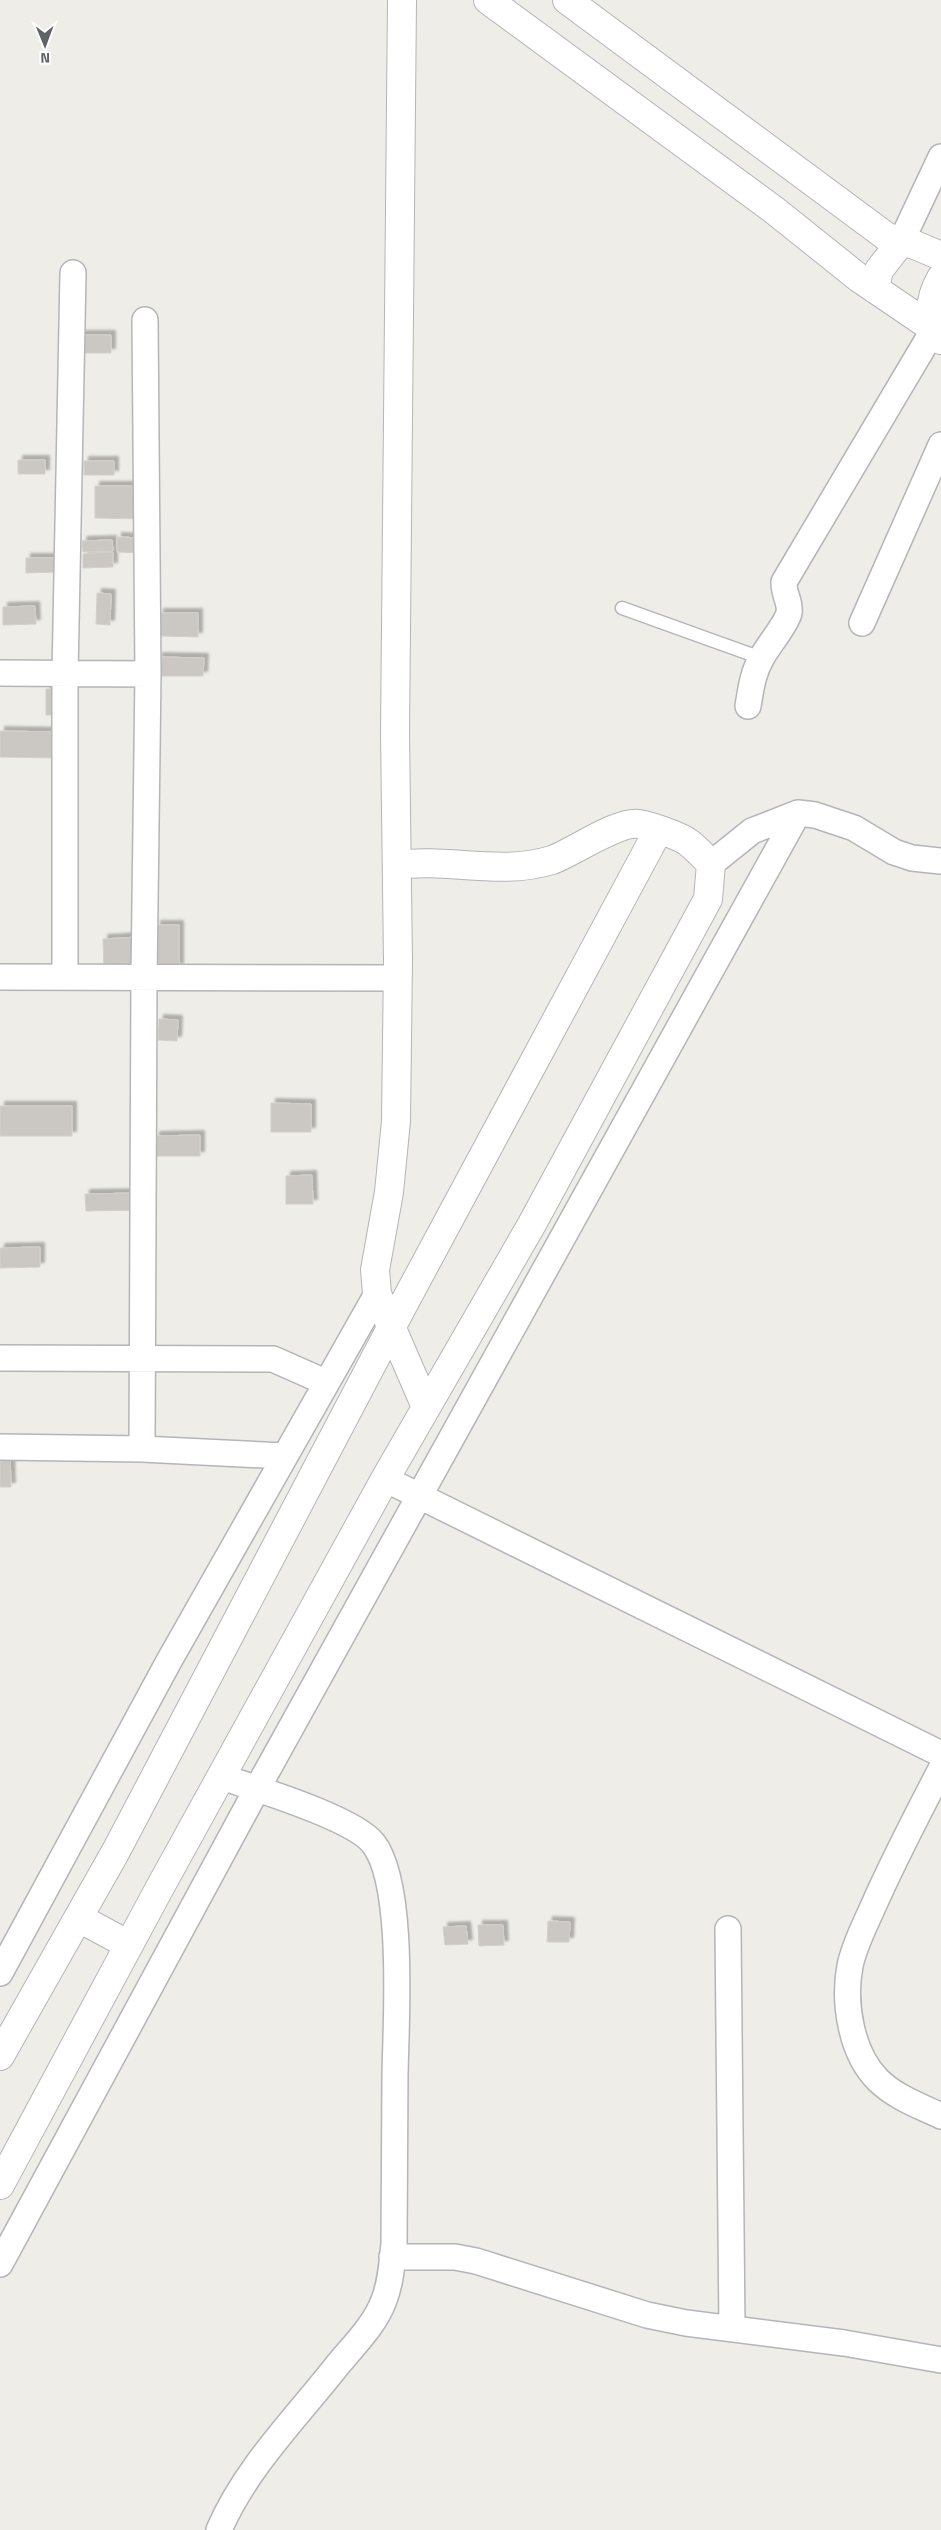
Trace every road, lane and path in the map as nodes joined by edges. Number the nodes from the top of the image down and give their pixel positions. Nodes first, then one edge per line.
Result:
1 (402, 0) edge
2 (488, 0) edge
3 (567, 0) edge
4 (941, 157) edge
5 (901, 242) junction
6 (941, 256) edge
7 (73, 273) dead end
8 (941, 278) edge
9 (875, 289) junction
10 (145, 320) dead end
11 (938, 335) edge
12 (941, 445) edge
13 (622, 608) dead end
14 (862, 623) dead end
15 (761, 658) junction
16 (0, 673) edge
17 (65, 674) junction
18 (148, 674) junction
19 (748, 706) dead end
20 (798, 813) junction
21 (658, 831) junction
22 (941, 861) edge
23 (711, 864) junction
24 (397, 865) junction
25 (0, 977) edge
26 (65, 977) junction
27 (144, 978) junction
28 (398, 978) junction
29 (377, 1294) junction
30 (392, 1326) junction
31 (0, 1358) edge
32 (142, 1358) junction
33 (325, 1382) junction
34 (426, 1407) junction
35 (0, 1447) edge
36 (142, 1448) junction
37 (284, 1456) junction
38 (385, 1479) junction
39 (419, 1496) junction
40 (941, 1754) edge
41 (941, 1769) edge
42 (222, 1777) junction
43 (257, 1789) junction
44 (79, 1918) junction
45 (728, 1929) dead end
46 (129, 1945) junction
47 (0, 1973) edge
48 (0, 2056) edge
49 (941, 2116) edge
50 (0, 2185) edge
51 (392, 2257) junction
52 (0, 2264) edge
53 (732, 2329) junction
54 (941, 2360) edge
55 (219, 2530) edge

1 - 24 street
2 - 9 street
3 - 5 street
4 - 5 street
5 - 6 street
5 - 9 street
7 - 17 street
8 - 11 street
9 - 11 street
10 - 18 street
11 - 15 street
12 - 14 street
13 - 15 lane
15 - 19 street
16 - 17 street
17 - 18 street
17 - 26 street
18 - 27 street
20 - 22 street
20 - 23 street
20 - 39 street
21 - 23 street
21 - 24 street
21 - 30 street
23 - 34 street
24 - 28 street
25 - 26 street
26 - 27 street
27 - 28 street
27 - 32 street
28 - 29 street
29 - 30 street
29 - 33 street
30 - 34 street
30 - 44 street
31 - 32 street
32 - 33 street
32 - 36 street
33 - 37 street
34 - 38 street
35 - 36 street
36 - 37 street
37 - 47 street
38 - 39 street
38 - 42 street
39 - 40 street
39 - 43 street
41 - 49 street
42 - 43 street
42 - 46 street
43 - 51 street
43 - 52 street
44 - 46 street
44 - 48 street
45 - 53 street
46 - 50 street
51 - 53 street
51 - 55 street
53 - 54 street

